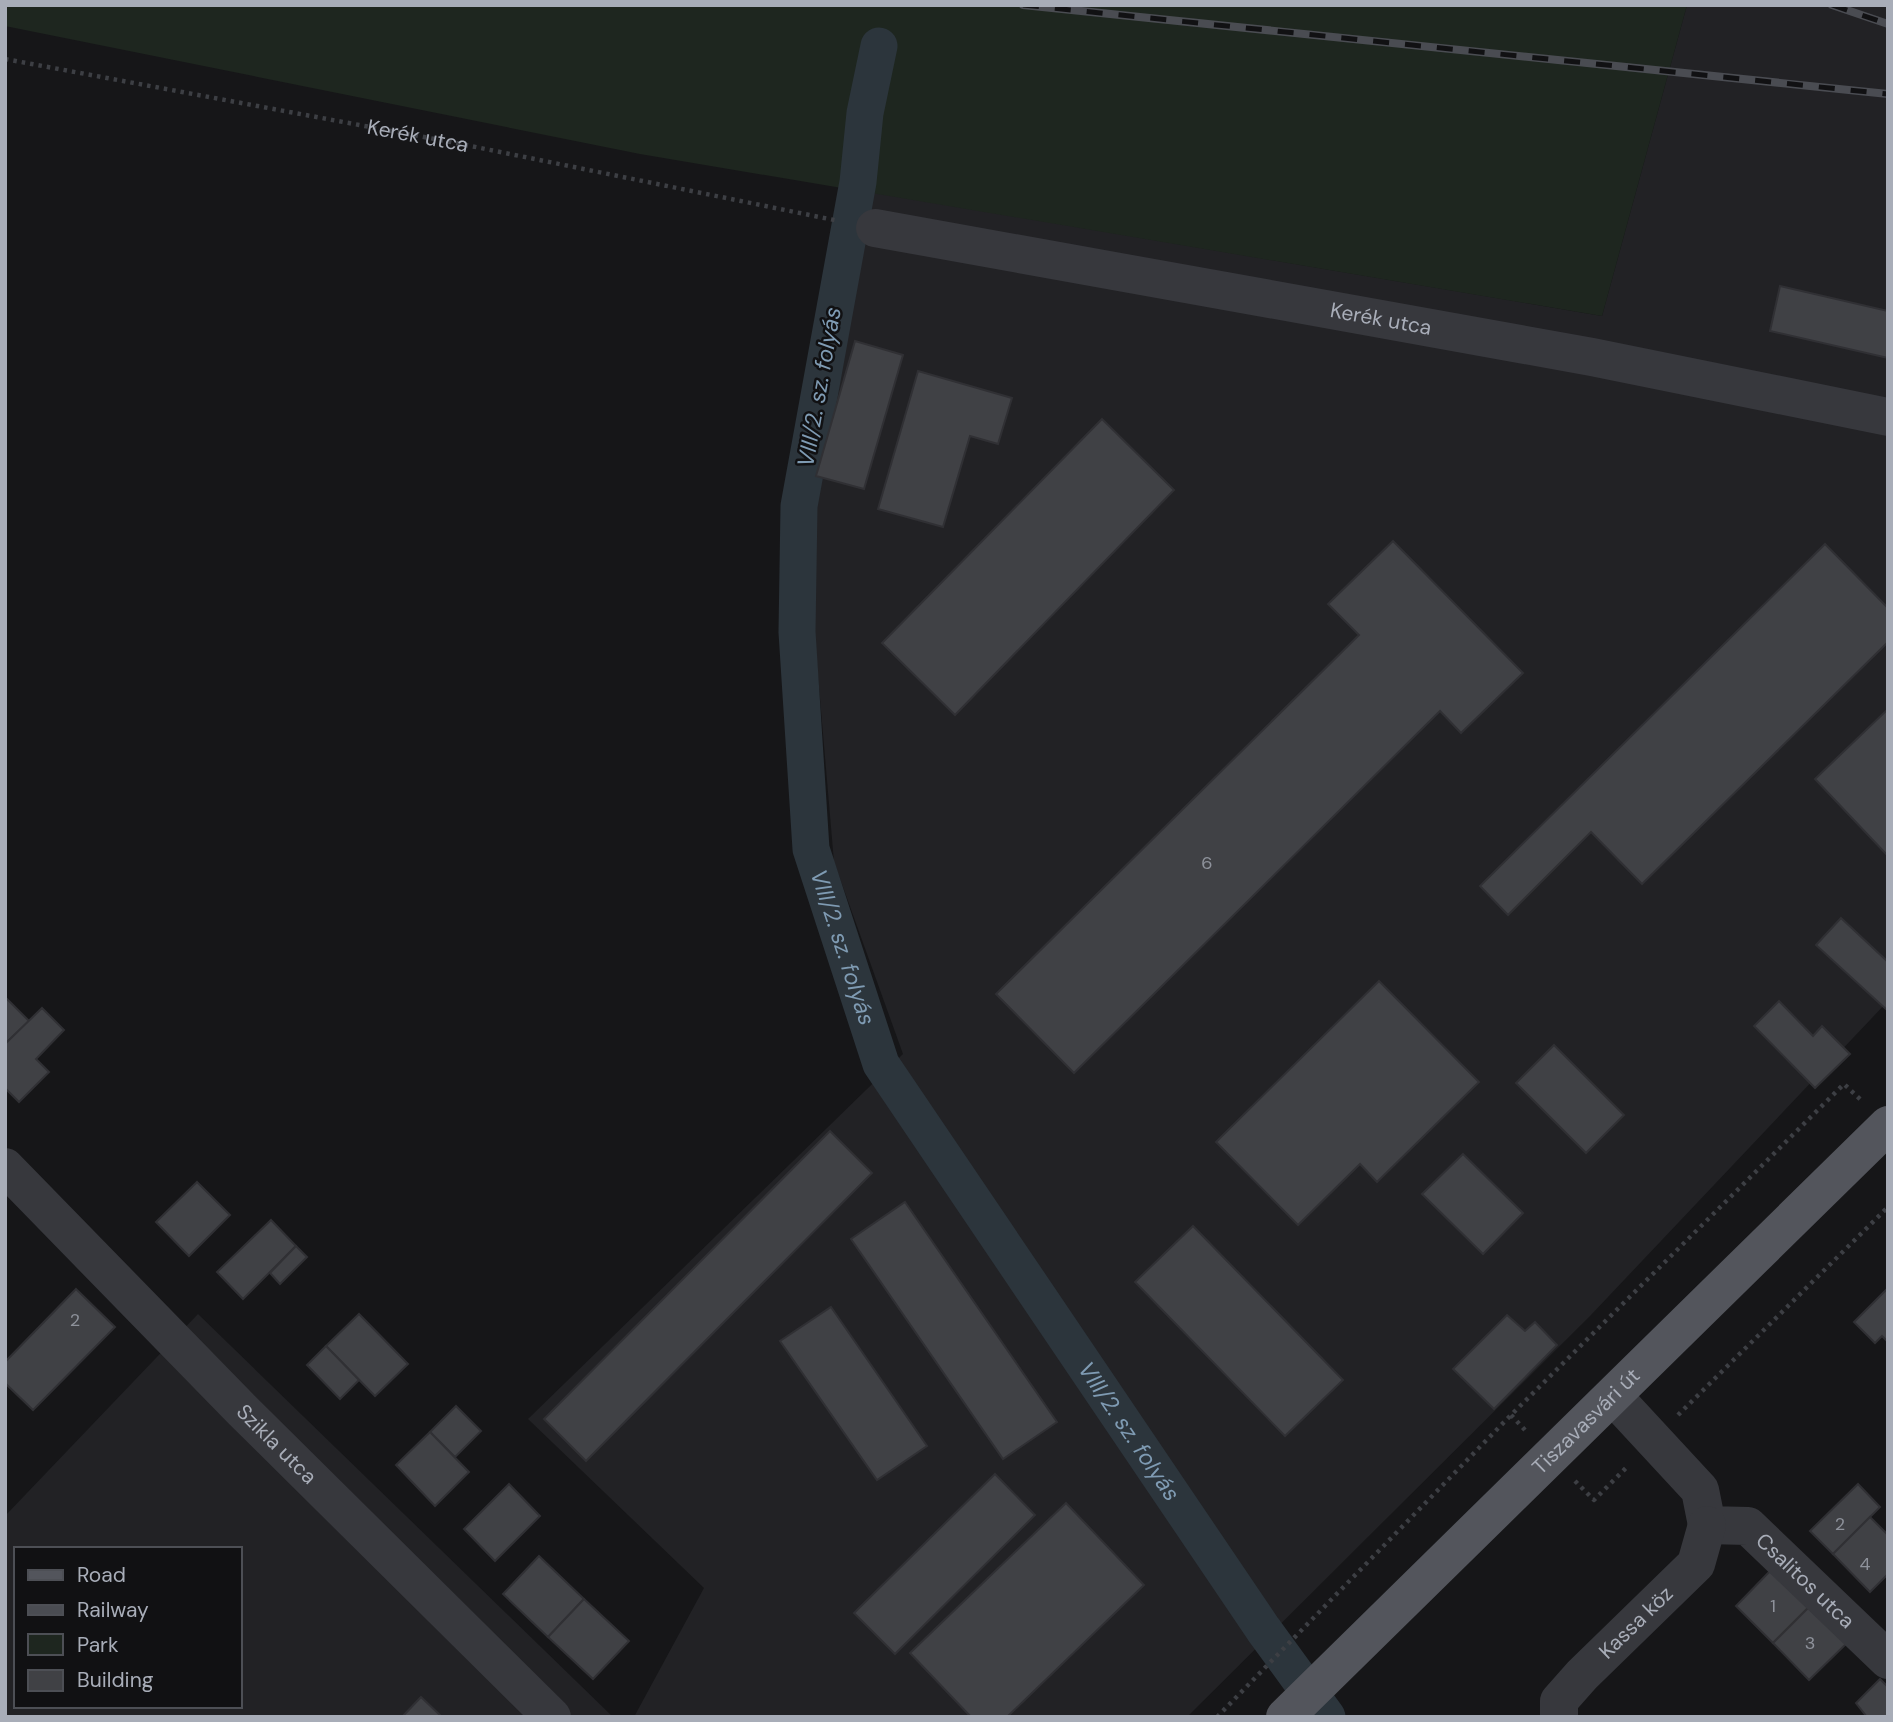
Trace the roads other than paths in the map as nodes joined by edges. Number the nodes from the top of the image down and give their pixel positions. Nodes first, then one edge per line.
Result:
1 (875, 228) dead end
2 (1888, 417) edge
3 (1888, 1125) edge
4 (5, 1167) edge
5 (1613, 1396) junction
6 (1707, 1525) junction
7 (1888, 1660) edge
8 (1289, 1713) edge
9 (552, 1717) edge
10 (1559, 1717) edge

1 - 2 street, Kerék utca
3 - 5 main road, Tiszavasvári út
4 - 9 street, Szikla utca
5 - 6 street
5 - 8 main road, Tiszavasvári út
6 - 7 street, Csalitos utca
6 - 10 street, Kassa köz

